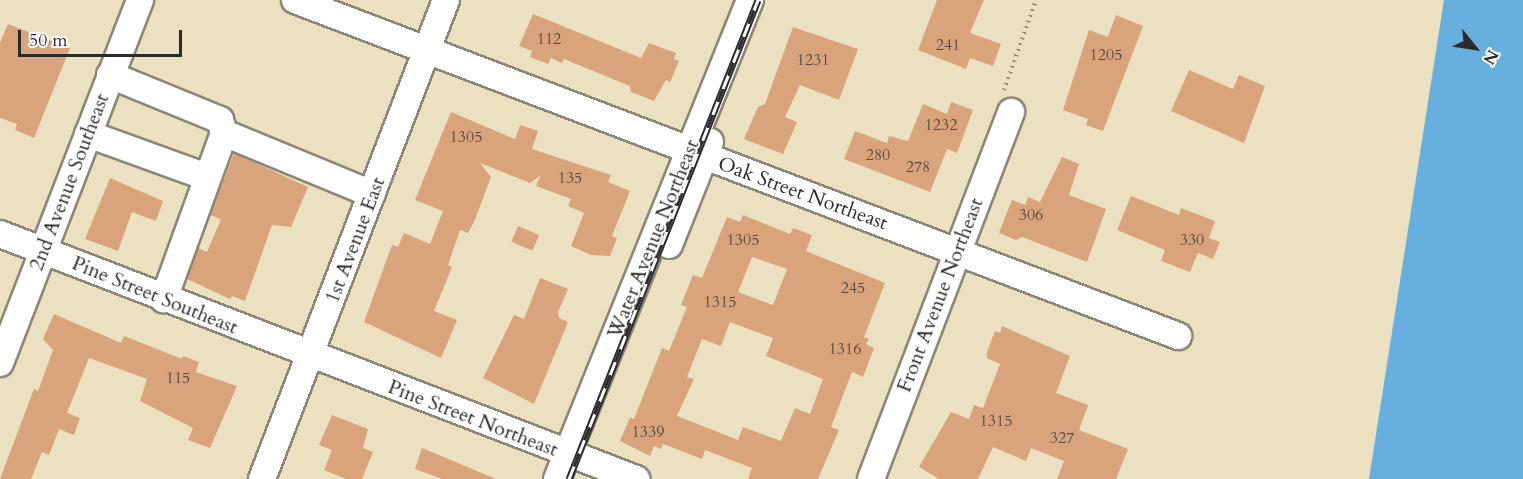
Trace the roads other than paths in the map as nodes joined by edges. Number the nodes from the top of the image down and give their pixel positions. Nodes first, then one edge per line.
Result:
1 (140, 0) edge
2 (295, 0) edge
3 (446, 0) edge
4 (750, 0) edge
5 (766, 0) edge
6 (427, 51) junction
7 (110, 75) junction
8 (1011, 112) road end
9 (224, 133) junction
10 (88, 134) junction
11 (696, 153) junction
12 (207, 177) junction
13 (372, 194) junction
14 (0, 234) edge
15 (956, 250) junction
16 (43, 251) junction
17 (164, 299) junction
18 (1178, 336) dead end
19 (310, 357) junction
20 (0, 363) edge
21 (575, 464) edge
22 (262, 479) edge
23 (557, 479) edge
24 (636, 479) edge
25 (871, 479) edge

1 - 7 street, 2nd Avenue Southeast
2 - 6 street, Oak Street Northeast
3 - 6 street, 1st Avenue East
4 - 11 street, Water Avenue Northeast
5 - 11 street, Water Avenue Northeast
6 - 11 street, Oak Street Northeast
6 - 13 street, 1st Avenue East
7 - 9 street
7 - 10 street, 2nd Avenue Southeast
8 - 15 street, Front Avenue Northeast
9 - 12 street
9 - 13 street
10 - 12 street
10 - 16 street, 2nd Avenue Southeast
11 - 15 street, Oak Street Northeast
11 - 21 street, Water Avenue Northeast
12 - 17 street
13 - 19 street, 1st Avenue East
14 - 16 street, Pine Street Southeast
15 - 18 street, Oak Street Northeast
15 - 25 street, Front Avenue Northeast
16 - 17 street, Pine Street Southeast
16 - 20 street, 2nd Avenue Southeast
17 - 19 street, Pine Street Southeast
19 - 21 street, Pine Street Northeast
19 - 22 street, 1st Avenue East
21 - 23 street, Water Avenue Northeast
21 - 24 street, Pine Street Northeast

